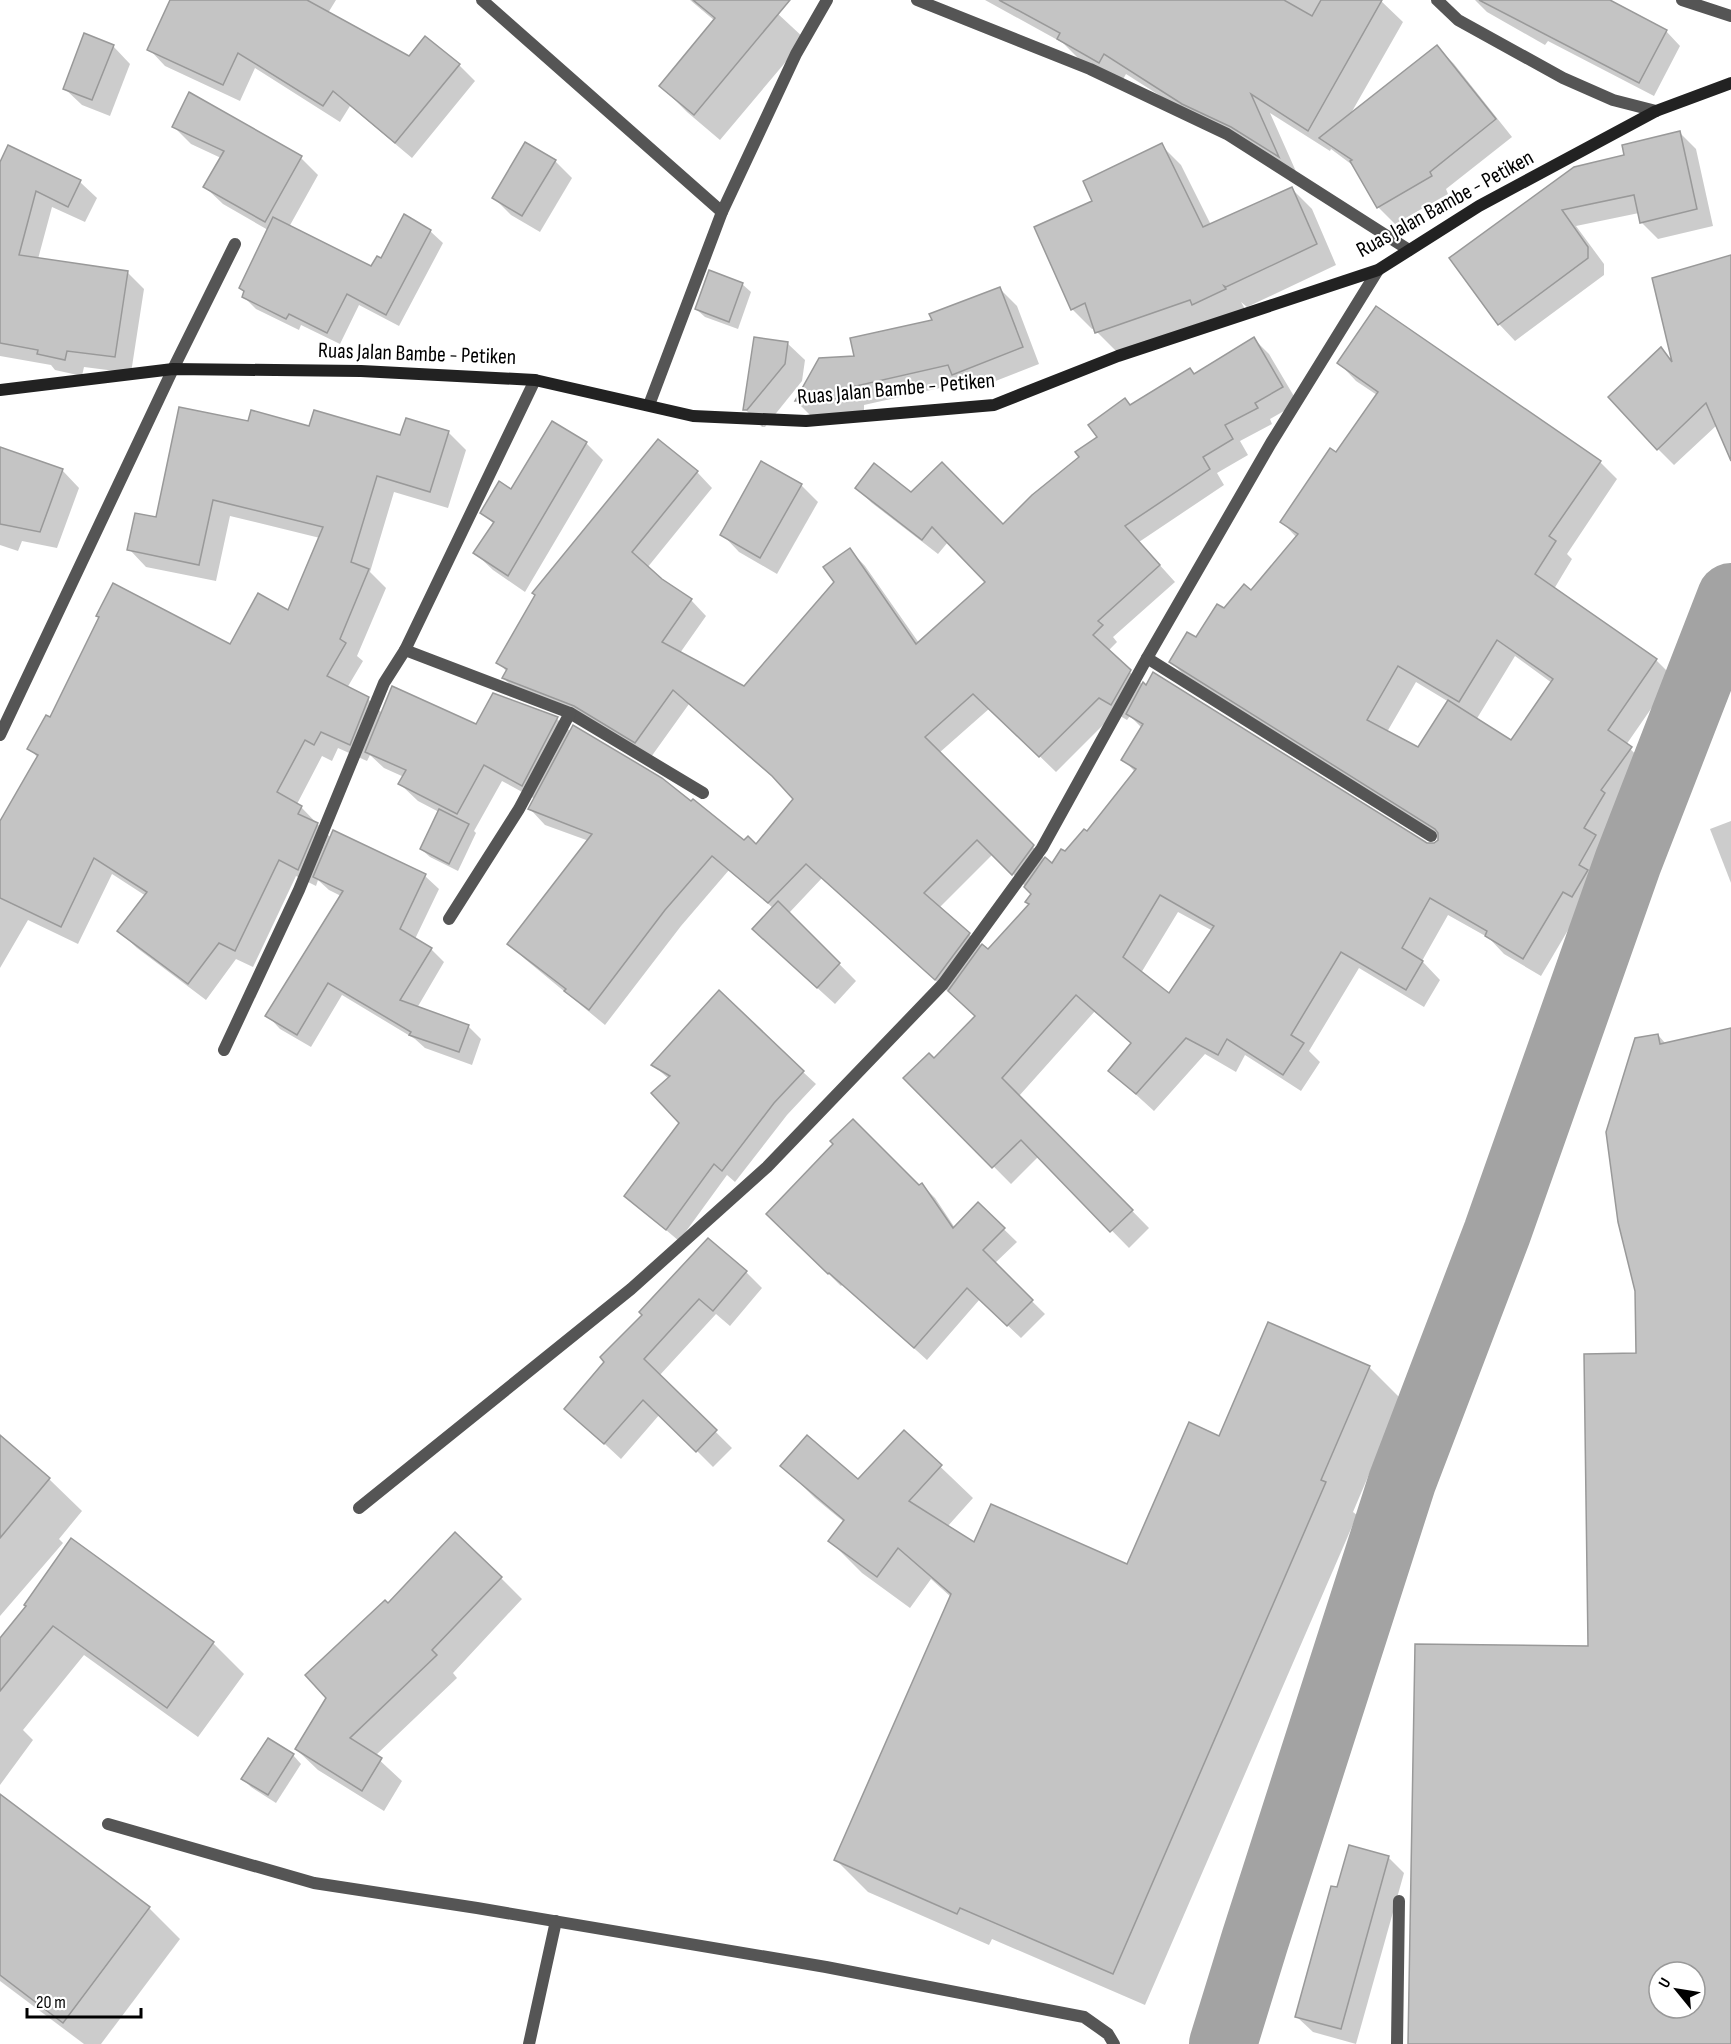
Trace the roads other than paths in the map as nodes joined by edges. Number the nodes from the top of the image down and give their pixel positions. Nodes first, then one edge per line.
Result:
1 (482, 0) edge
2 (826, 0) edge
3 (917, 0) edge
4 (1437, 0) edge
5 (1682, 0) edge
6 (1731, 16) edge
7 (1731, 83) edge
8 (1656, 111) junction
9 (722, 212) junction
10 (235, 244) dead end
11 (1409, 250) junction
12 (1378, 270) junction
13 (173, 369) junction
14 (536, 380) junction
15 (0, 390) edge
16 (649, 405) junction
17 (405, 650) junction
18 (1147, 657) junction
19 (570, 713) junction
20 (0, 735) edge
21 (703, 793) dead end
22 (1431, 836) dead end
23 (449, 919) dead end
24 (224, 1050) dead end
25 (359, 1508) dead end
26 (108, 1824) dead end
27 (1399, 1901) dead end
28 (556, 1921) junction
29 (529, 2044) edge
30 (1114, 2044) edge
31 (1397, 2044) edge

1 - 9 street
2 - 9 street
3 - 11 street
4 - 8 street
5 - 6 street
7 - 8 main road, Ruas Jalan Bambe - Petiken
8 - 11 main road, Ruas Jalan Bambe - Petiken
9 - 16 street
10 - 13 street
11 - 12 main road, Ruas Jalan Bambe - Petiken
12 - 16 main road, Ruas Jalan Bambe - Petiken
12 - 18 street
13 - 14 main road, Ruas Jalan Bambe - Petiken
13 - 15 main road, Ruas Jalan Bambe - Petiken
13 - 20 street
14 - 16 main road, Ruas Jalan Bambe - Petiken
14 - 17 street
17 - 19 street
17 - 24 street
18 - 22 street
18 - 25 street
19 - 21 street
19 - 23 street
26 - 28 street
27 - 31 street
28 - 29 street
28 - 30 street

